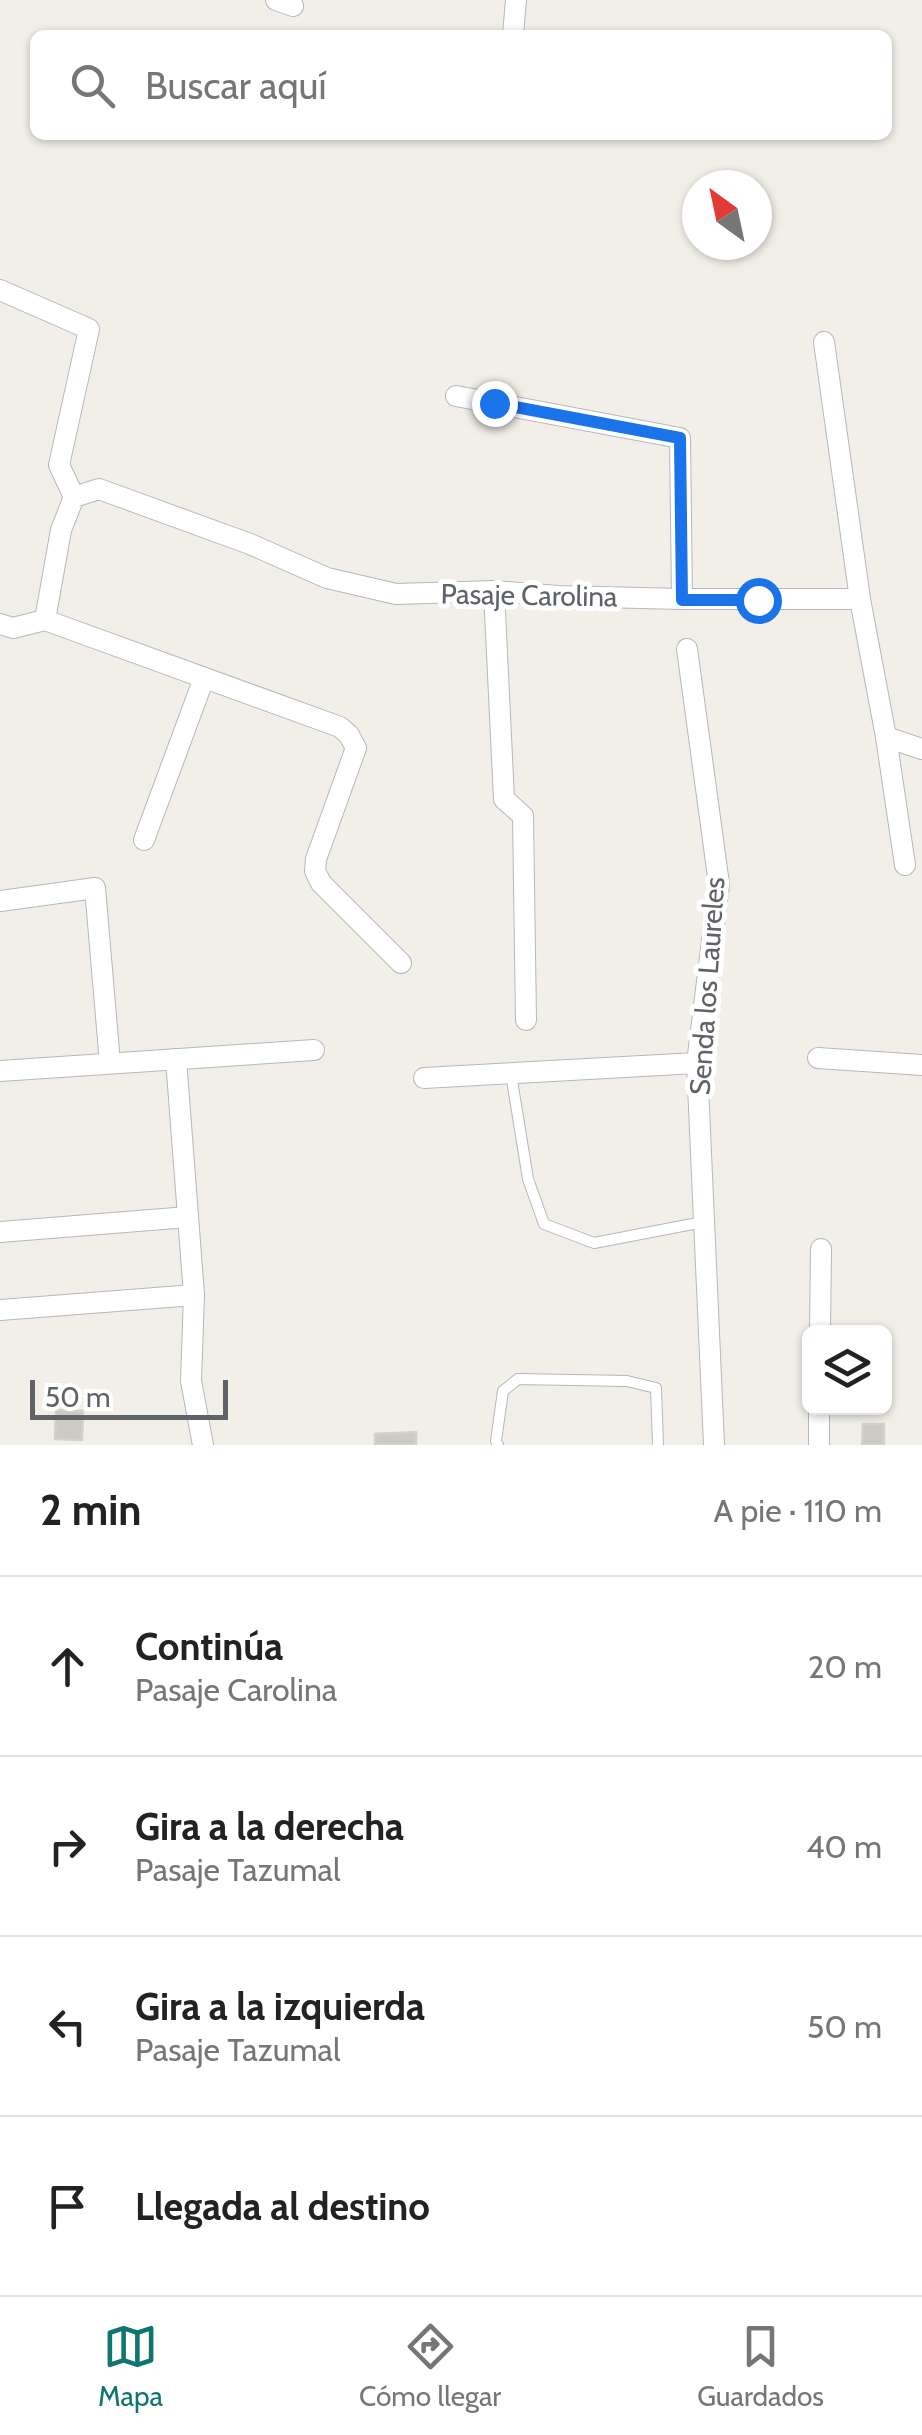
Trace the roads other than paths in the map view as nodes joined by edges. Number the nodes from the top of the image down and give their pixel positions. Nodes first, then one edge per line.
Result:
1 (516, 0) edge
2 (513, 30) edge
3 (0, 290) edge
4 (824, 342) dead end
5 (456, 396) dead end
6 (74, 496) junction
7 (494, 591) junction
8 (860, 599) junction
9 (682, 600) junction
10 (45, 620) junction
11 (0, 624) edge
12 (687, 650) dead end
13 (204, 678) junction
14 (886, 738) junction
15 (922, 749) edge
16 (144, 840) dead end
17 (905, 865) dead end
18 (0, 902) edge
19 (401, 963) dead end
20 (526, 1020) dead end
21 (314, 1050) dead end
22 (818, 1058) dead end
23 (176, 1059) junction
24 (110, 1063) junction
25 (697, 1064) junction
26 (922, 1064) edge
27 (0, 1071) edge
28 (511, 1074) junction
29 (424, 1078) dead end
30 (188, 1217) junction
31 (704, 1222) junction
32 (0, 1232) edge
33 (821, 1249) dead end
34 (194, 1295) junction
35 (0, 1310) edge
36 (820, 1325) edge
37 (819, 1415) edge
38 (204, 1445) edge
39 (498, 1445) edge
40 (658, 1445) edge
41 (714, 1445) edge
42 (818, 1445) edge

1 - 2 street
3 - 6 street
4 - 8 street
5 - 9 street
6 - 7 street, Pasaje Carolina
6 - 10 street
7 - 9 street, Pasaje Carolina
7 - 20 street
8 - 9 street, Pasaje Carolina
8 - 14 street
10 - 11 street
10 - 13 street
12 - 25 street, Senda los Laureles
13 - 16 street
13 - 19 street
14 - 15 street
14 - 17 street
18 - 24 street
21 - 23 street
22 - 26 street
23 - 24 street
23 - 30 street
24 - 27 street
25 - 28 street
25 - 31 street, Senda los Laureles
28 - 29 street
28 - 31 lane
30 - 32 street
30 - 34 street
31 - 41 street, Senda los Laureles
33 - 36 street
34 - 35 street
34 - 38 street
37 - 42 street
39 - 40 lane

